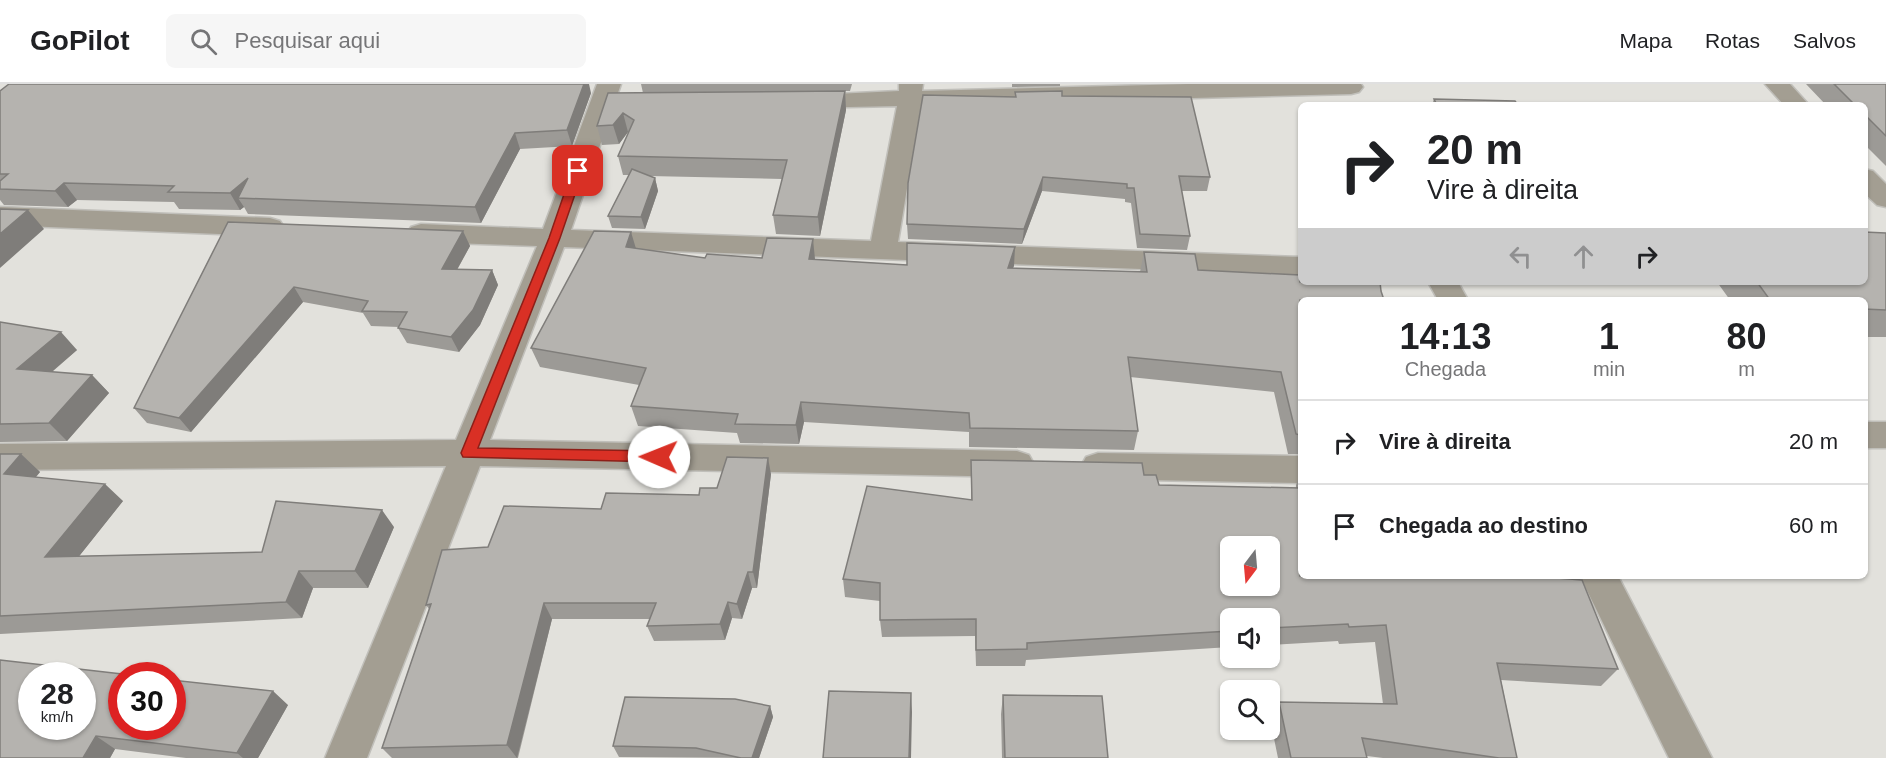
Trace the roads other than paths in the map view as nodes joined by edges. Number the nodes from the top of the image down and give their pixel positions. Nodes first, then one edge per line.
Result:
1 (1777, 84) edge
2 (910, 92) edge
3 (1353, 92) edge
4 (612, 97) edge
5 (779, 101) edge
6 (1794, 102) edge
7 (1868, 181) edge
8 (1886, 200) edge
9 (0, 216) edge
10 (295, 228) edge
11 (401, 232) edge
12 (554, 238) junction
13 (883, 250) junction
14 (1298, 266) edge
15 (1868, 435) edge
16 (1886, 435) edge
17 (468, 453) junction
18 (0, 456) edge
19 (1298, 470) edge
20 (1601, 579) edge
21 (346, 758) edge
22 (1691, 758) edge

1 - 6 street
2 - 3 street
2 - 5 street
2 - 13 street
4 - 12 street
7 - 8 street
9 - 10 street
11 - 12 street
12 - 13 street
12 - 17 street
13 - 14 street
15 - 16 street
17 - 18 street
17 - 19 street
17 - 21 street
20 - 22 street

